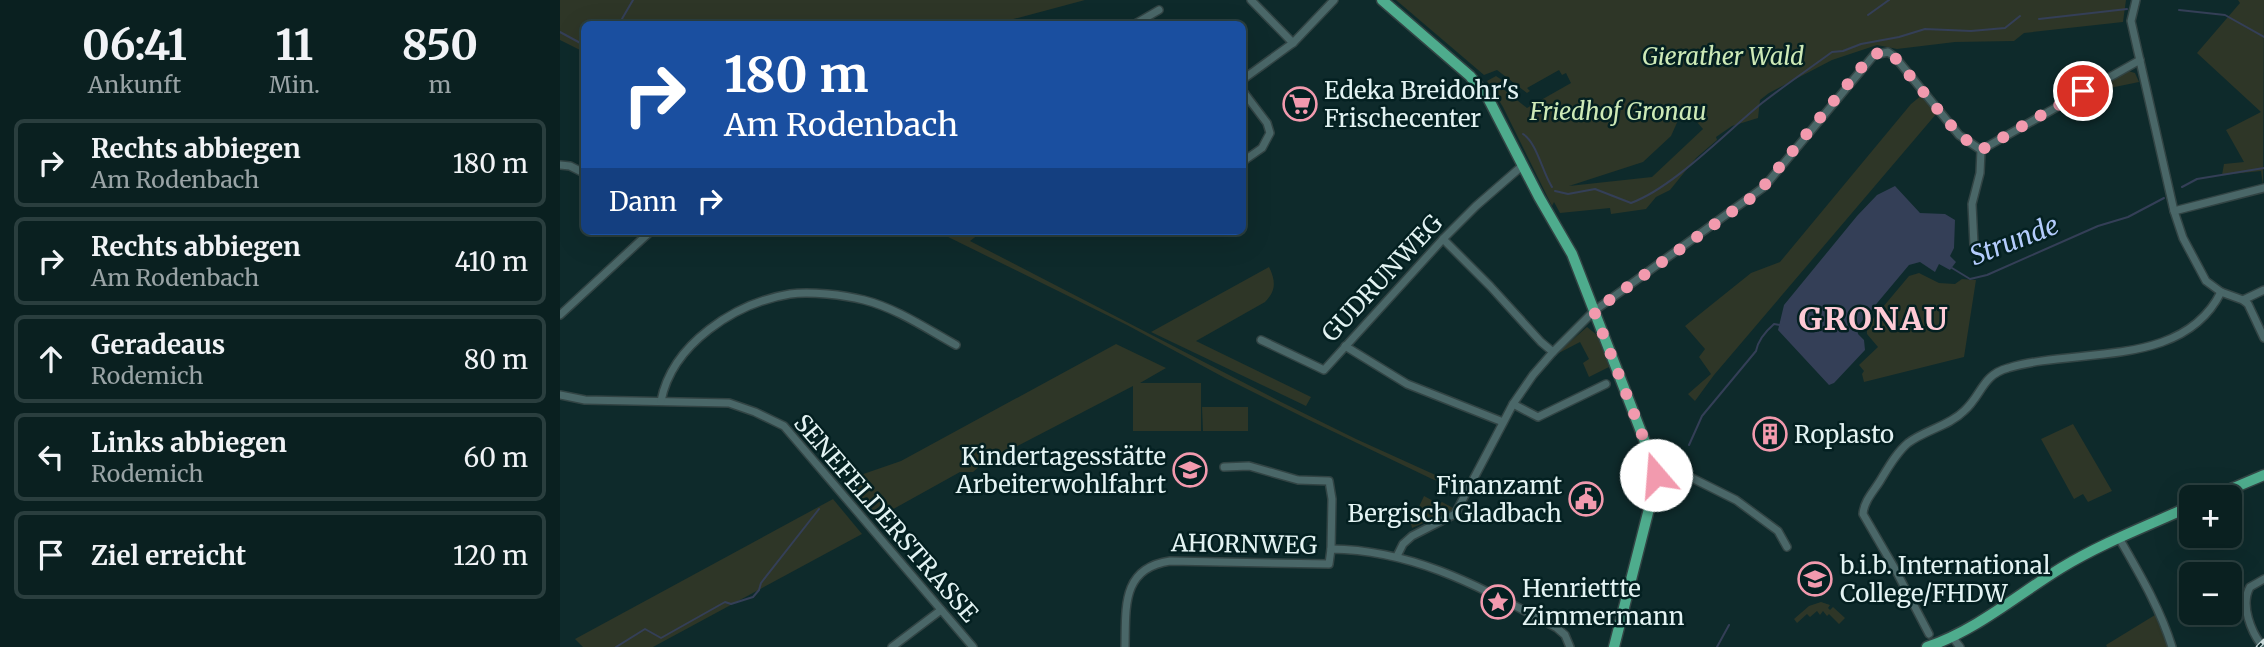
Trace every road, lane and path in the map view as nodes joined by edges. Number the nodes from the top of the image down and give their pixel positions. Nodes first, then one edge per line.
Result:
1 (1251, 0) edge
2 (1334, 0) edge
3 (1382, 0) edge
4 (2136, 0) edge
5 (1159, 10) dead end
6 (1149, 17) junction
7 (1141, 21) edge
8 (1154, 21) edge
9 (1293, 43) junction
10 (2140, 60) junction
11 (1246, 79) edge
12 (1246, 95) edge
13 (1981, 150) junction
14 (1246, 159) edge
15 (560, 165) edge
16 (1522, 166) junction
17 (581, 172) edge
18 (2264, 188) edge
19 (2174, 211) junction
20 (647, 235) edge
21 (1443, 239) junction
22 (1974, 245) dead end
23 (2264, 290) edge
24 (2221, 292) junction
25 (2243, 300) junction
26 (1594, 311) junction
27 (560, 315) edge
28 (2264, 338) edge
29 (1261, 340) dead end
30 (956, 345) dead end
31 (1345, 346) junction
32 (1553, 352) junction
33 (1606, 384) dead end
34 (560, 395) edge
35 (662, 401) junction
36 (1513, 404) junction
37 (1503, 422) junction
38 (1224, 467) dead end
39 (1655, 472) junction
40 (2264, 475) edge
41 (2240, 485) edge
42 (2179, 511) edge
43 (2119, 538) junction
44 (1787, 547) dead end
45 (1331, 549) junction
46 (1397, 556) junction
47 (2264, 579) edge
48 (941, 610) junction
49 (1928, 634) dead end
50 (1953, 638) junction
51 (892, 647) edge
52 (973, 647) edge
53 (1125, 647) edge
54 (1570, 647) edge
55 (1614, 647) edge
56 (1927, 647) edge
57 (1960, 647) edge
58 (2172, 647) edge
59 (2263, 647) edge

1 - 9 street
2 - 9 street
3 - 16 main road
4 - 10 street
5 - 6 street
6 - 7 street
6 - 8 street
9 - 11 street
10 - 13 street
10 - 19 street
12 - 14 street
13 - 22 street
13 - 26 street
15 - 17 street
16 - 21 street, GUDRUNWEG
16 - 26 main road
18 - 19 street
19 - 24 street
20 - 27 street
21 - 31 street, GUDRUNWEG
21 - 32 street
23 - 25 street
24 - 25 street
24 - 49 street
25 - 28 street
26 - 32 street
26 - 39 main road
29 - 31 street, GUDRUNWEG
30 - 35 street
31 - 37 street
32 - 36 street
33 - 36 street
34 - 35 street, SENEFELDERSTRASSE
35 - 48 street, SENEFELDERSTRASSE
36 - 37 street
37 - 46 street
38 - 45 street, AHORNWEG
39 - 44 street
39 - 55 main road
40 - 41 main road
42 - 43 main road
43 - 50 main road
43 - 58 street
45 - 46 street, AHORNWEG
45 - 53 street, AHORNWEG
46 - 54 street, AHORNWEG
47 - 59 street
48 - 51 street
48 - 52 street, SENEFELDERSTRASSE
50 - 56 main road
50 - 57 street

